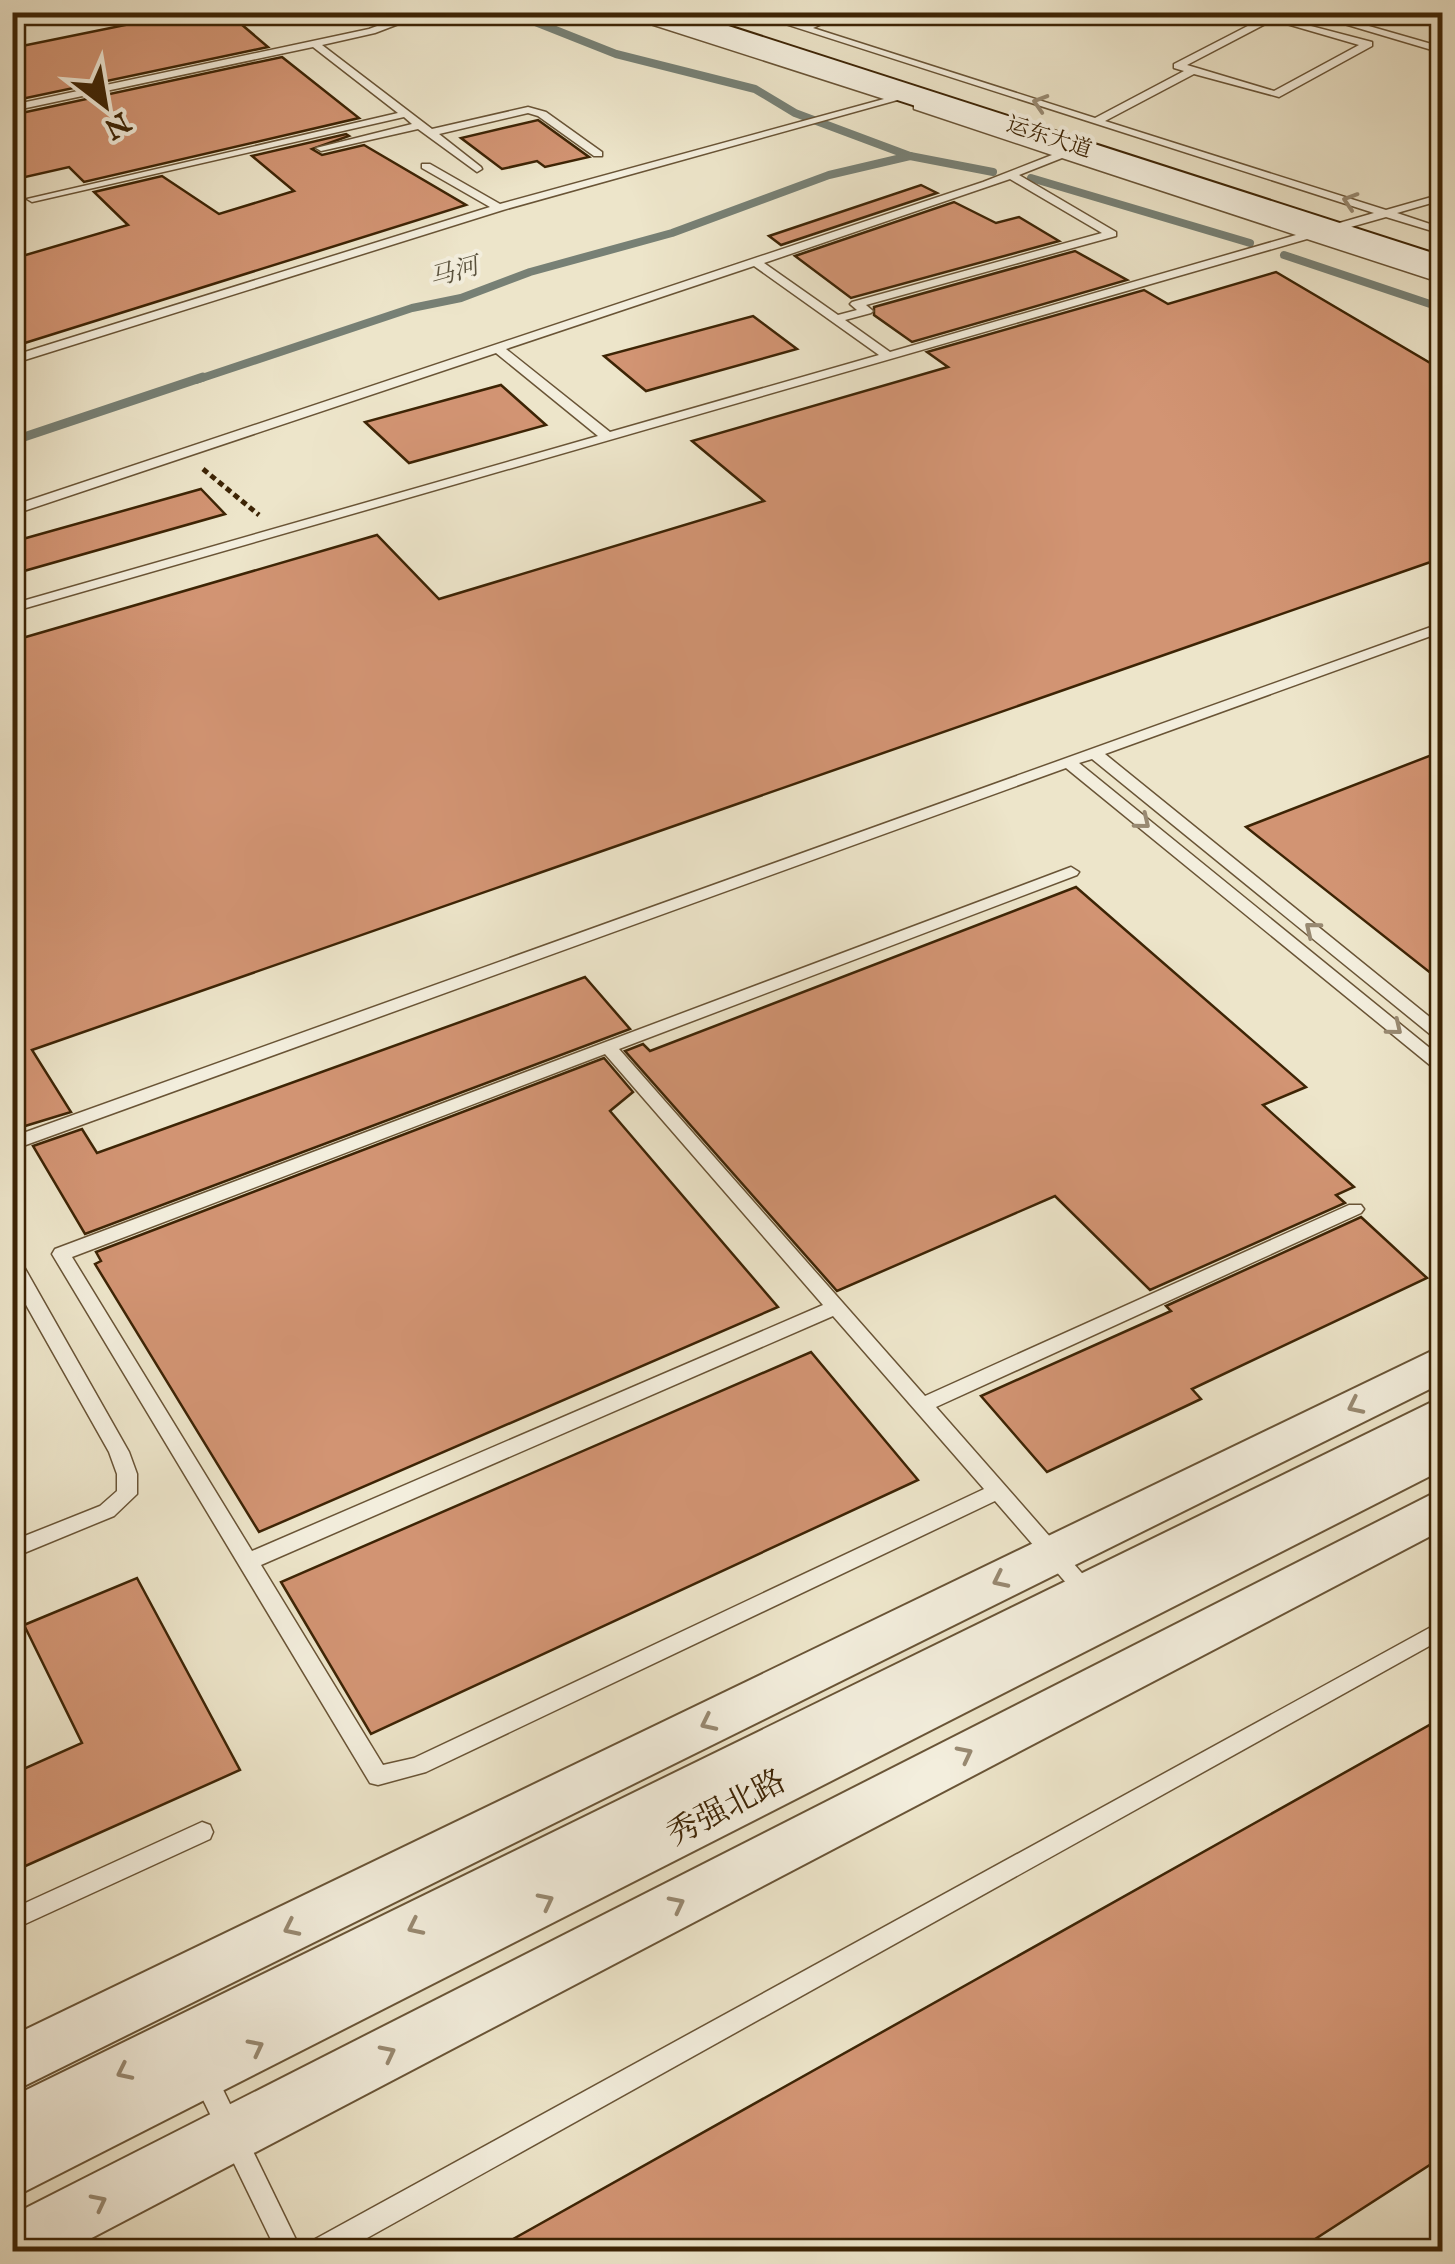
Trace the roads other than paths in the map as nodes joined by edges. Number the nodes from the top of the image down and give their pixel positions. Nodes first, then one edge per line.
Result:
1 (426, 12) edge
2 (617, 12) edge
3 (654, 12) edge
4 (693, 12) edge
5 (752, 12) edge
6 (845, 12) edge
7 (1308, 12) edge
8 (804, 29) junction
9 (314, 43) junction
10 (1442, 50) edge
11 (1193, 70) junction
12 (896, 100) junction
13 (12, 108) edge
14 (405, 114) junction
15 (1097, 121) junction
16 (425, 129) junction
17 (322, 148) dead end
18 (598, 154) dead end
19 (1062, 154) junction
20 (426, 166) dead end
21 (477, 169) dead end
22 (1011, 176) junction
23 (1442, 197) edge
24 (32, 199) dead end
25 (499, 208) junction
26 (1389, 213) junction
27 (1331, 230) junction
28 (1442, 231) edge
29 (1442, 255) edge
30 (756, 262) junction
31 (1442, 267) edge
32 (1442, 280) edge
33 (836, 319) junction
34 (497, 348) junction
35 (889, 357) junction
36 (12, 360) edge
37 (609, 438) junction
38 (12, 511) edge
39 (12, 608) edge
40 (1442, 627) edge
41 (1093, 752) junction
42 (1068, 761) junction
43 (1071, 872) dead end
44 (1442, 1035) edge
45 (608, 1047) junction
46 (1442, 1066) edge
47 (12, 1144) edge
48 (1355, 1209) dead end
49 (12, 1263) edge
50 (835, 1307) junction
51 (1442, 1363) edge
52 (921, 1406) junction
53 (1442, 1416) edge
54 (1442, 1448) edge
55 (996, 1492) junction
56 (1442, 1508) edge
57 (12, 1550) edge
58 (248, 1562) junction
59 (1082, 1588) junction
60 (1442, 1629) edge
61 (202, 1832) dead end
62 (12, 1920) edge
63 (12, 2065) edge
64 (202, 2074) junction
65 (12, 2127) edge
66 (232, 2133) junction
67 (12, 2170) edge
68 (12, 2247) edge
69 (1442, 2247) edge
70 (290, 2252) edge
71 (317, 2252) edge
72 (1436, 2252) edge

1 - 9 lane
2 - 12 lane
3 - 27 main road, 运东大道
4 - 27 main road, 运东大道
5 - 8 lane
6 - 8 lane
7 - 10 lane
15 -> 8 lane
9 - 13 lane
9 - 14 lane
11 - 11 lane
11 - 15 lane
12 - 19 lane
12 - 25 lane
14 - 16 lane
14 - 24 lane
26 -> 15 lane
16 - 17 lane
16 - 18 lane
16 - 21 lane
19 - 22 lane
19 - 27 lane
20 - 25 lane
22 - 30 lane
22 - 33 lane
23 - 26 lane
25 - 36 lane
26 - 27 lane
26 - 28 lane
27 - 29 main road, 运东大道
27 - 31 main road, 运东大道
27 - 32 lane
27 - 35 lane
30 - 33 lane
30 - 34 lane
33 - 35 lane
34 - 37 lane
34 - 38 lane
35 - 37 lane
37 - 39 lane
40 - 41 lane
41 - 42 lane
44 -> 41 lane
42 -> 46 lane
42 - 47 lane
43 - 45 lane
45 - 50 lane
45 - 58 lane
48 - 52 lane
49 - 57 lane
50 - 52 lane
50 - 58 lane
51 -> 59 street
52 - 55 lane
53 - 59 street, 秀强北路
54 - 59 street, 秀强北路
55 - 58 lane
55 - 59 lane
66 -> 56 street
59 -> 63 street
64 -> 59 street, 秀强北路
59 -> 65 street, 秀强北路
60 - 71 lane
61 - 62 lane
64 - 66 lane
64 - 67 street, 秀强北路
68 -> 66 street
66 - 70 lane
69 - 72 lane

